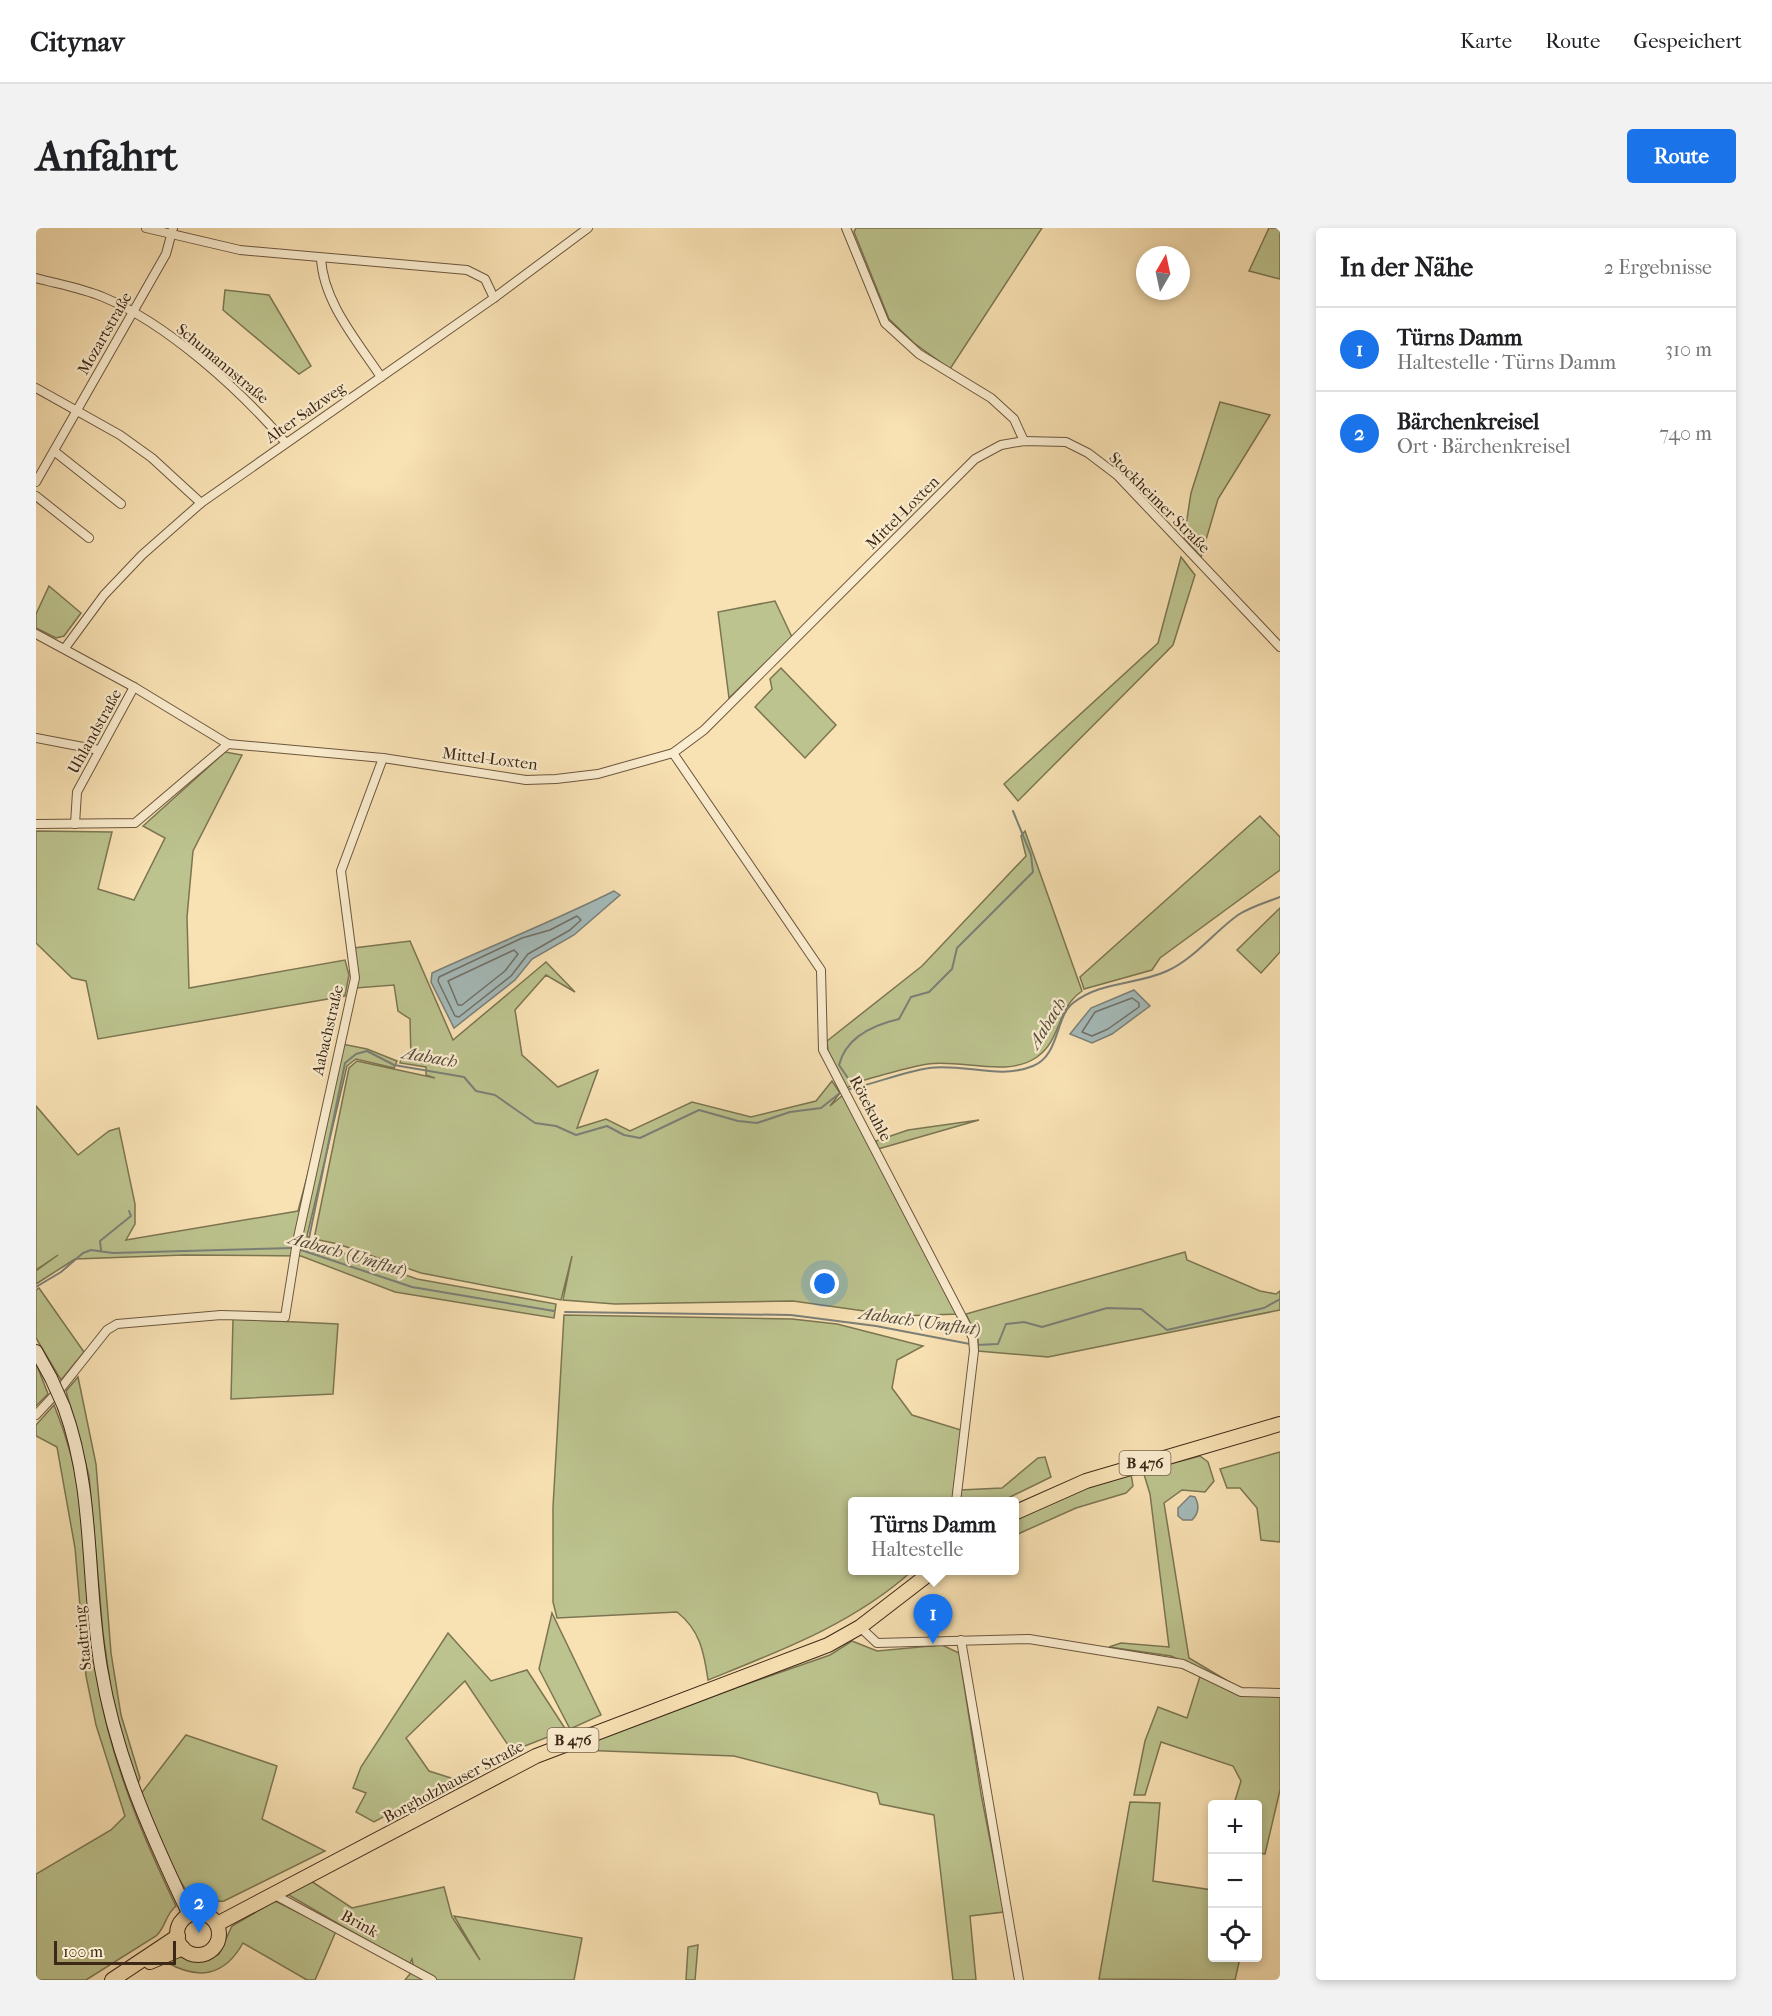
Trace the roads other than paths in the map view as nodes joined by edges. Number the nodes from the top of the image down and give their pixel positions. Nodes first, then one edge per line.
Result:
1 (146, 228) edge
2 (588, 228) edge
3 (846, 228) edge
4 (172, 231) edge
5 (321, 258) junction
6 (36, 278) edge
7 (494, 298) junction
8 (134, 313) junction
9 (381, 377) junction
10 (36, 388) edge
11 (77, 410) junction
12 (1024, 441) junction
13 (286, 443) junction
14 (54, 451) junction
15 (36, 482) edge
16 (36, 496) edge
17 (201, 503) junction
18 (121, 504) dead end
19 (89, 538) dead end
20 (36, 634) edge
21 (1280, 647) edge
22 (65, 648) junction
23 (134, 687) junction
24 (36, 738) edge
25 (228, 744) junction
26 (99, 750) junction
27 (672, 753) junction
28 (383, 758) junction
29 (36, 824) edge
30 (75, 824) junction
31 (36, 1351) edge
32 (36, 1415) edge
33 (1280, 1424) edge
34 (957, 1497) edge
35 (1019, 1511) edge
36 (928, 1575) edge
37 (860, 1627) junction
38 (961, 1640) junction
39 (1280, 1693) edge
40 (273, 1894) junction
41 (189, 1915) junction
42 (217, 1924) junction
43 (180, 1942) junction
44 (116, 1977) edge
45 (432, 1980) edge
46 (1019, 1980) edge

1 - 4 street
2 - 7 street, Alter Salzweg
3 - 12 street
4 - 5 street
4 - 8 street, Mozartstraße
5 - 7 street
5 - 9 street
6 - 8 street, Schumannstraße
7 - 9 street, Alter Salzweg
8 - 11 street, Mozartstraße
8 - 13 street, Schumannstraße
9 - 13 street, Alter Salzweg
10 - 11 street
11 - 14 street, Mozartstraße
11 - 17 street
12 - 21 street, Stockheimer Straße
12 - 27 street, Mittel-Loxten
13 - 17 street, Alter Salzweg
14 - 15 street, Mozartstraße
14 - 18 street
16 - 19 street
17 - 22 street, Alter Salzweg
20 - 22 street, Mittel-Loxten
22 - 23 street, Mittel-Loxten
23 - 25 street, Mittel-Loxten
23 - 26 street, Uhlandstraße
24 - 26 street
25 - 28 street, Mittel-Loxten
25 - 30 street
26 - 30 street, Uhlandstraße
27 - 28 street, Mittel-Loxten
27 - 34 street, Rötekuhle
28 - 32 street, Aabachstraße
29 - 30 street
31 - 41 street, Stadtring, bridge
33 - 35 main road, B 476
36 - 37 main road, Borgholzhauser Straße / B 476
37 - 38 street
37 - 40 main road, Borgholzhauser Straße / B 476
38 - 39 street
38 - 46 street
40 - 42 main road, Borgholzhauser Straße / B 476
40 - 45 street, Brink
41 - 42 main road
41 - 43 main road
42 - 43 main road
43 - 44 main road

